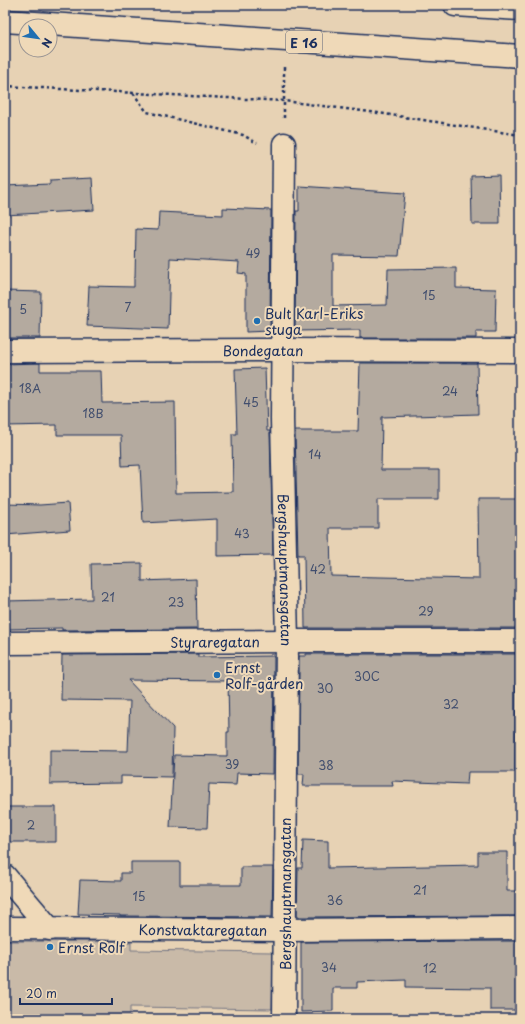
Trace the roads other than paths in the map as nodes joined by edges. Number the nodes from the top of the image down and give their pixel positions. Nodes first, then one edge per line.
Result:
1 (455, 5) edge
2 (520, 9) edge
3 (5, 21) edge
4 (520, 56) edge
5 (284, 144) dead end
6 (282, 350) junction
7 (5, 351) edge
8 (520, 351) edge
9 (287, 641) junction
10 (520, 641) edge
11 (5, 643) edge
12 (5, 876) edge
13 (5, 928) edge
14 (520, 928) edge
15 (50, 929) junction
16 (285, 930) junction
17 (284, 1019) edge

1 - 2 main road
3 - 4 main road, E 16
5 - 6 main road, Bergshauptmansgatan
6 - 7 main road, Bondegatan
6 - 8 main road, Bondegatan
6 - 9 main road, Bergshauptmansgatan
9 - 10 main road, Styraregatan
9 - 11 main road, Styraregatan
9 - 16 main road, Bergshauptmansgatan
12 - 15 main road
13 - 15 main road, Konstvaktaregatan
14 - 16 main road, Konstvaktaregatan
15 - 16 main road, Konstvaktaregatan
16 - 17 main road, Bergshauptmansgatan

